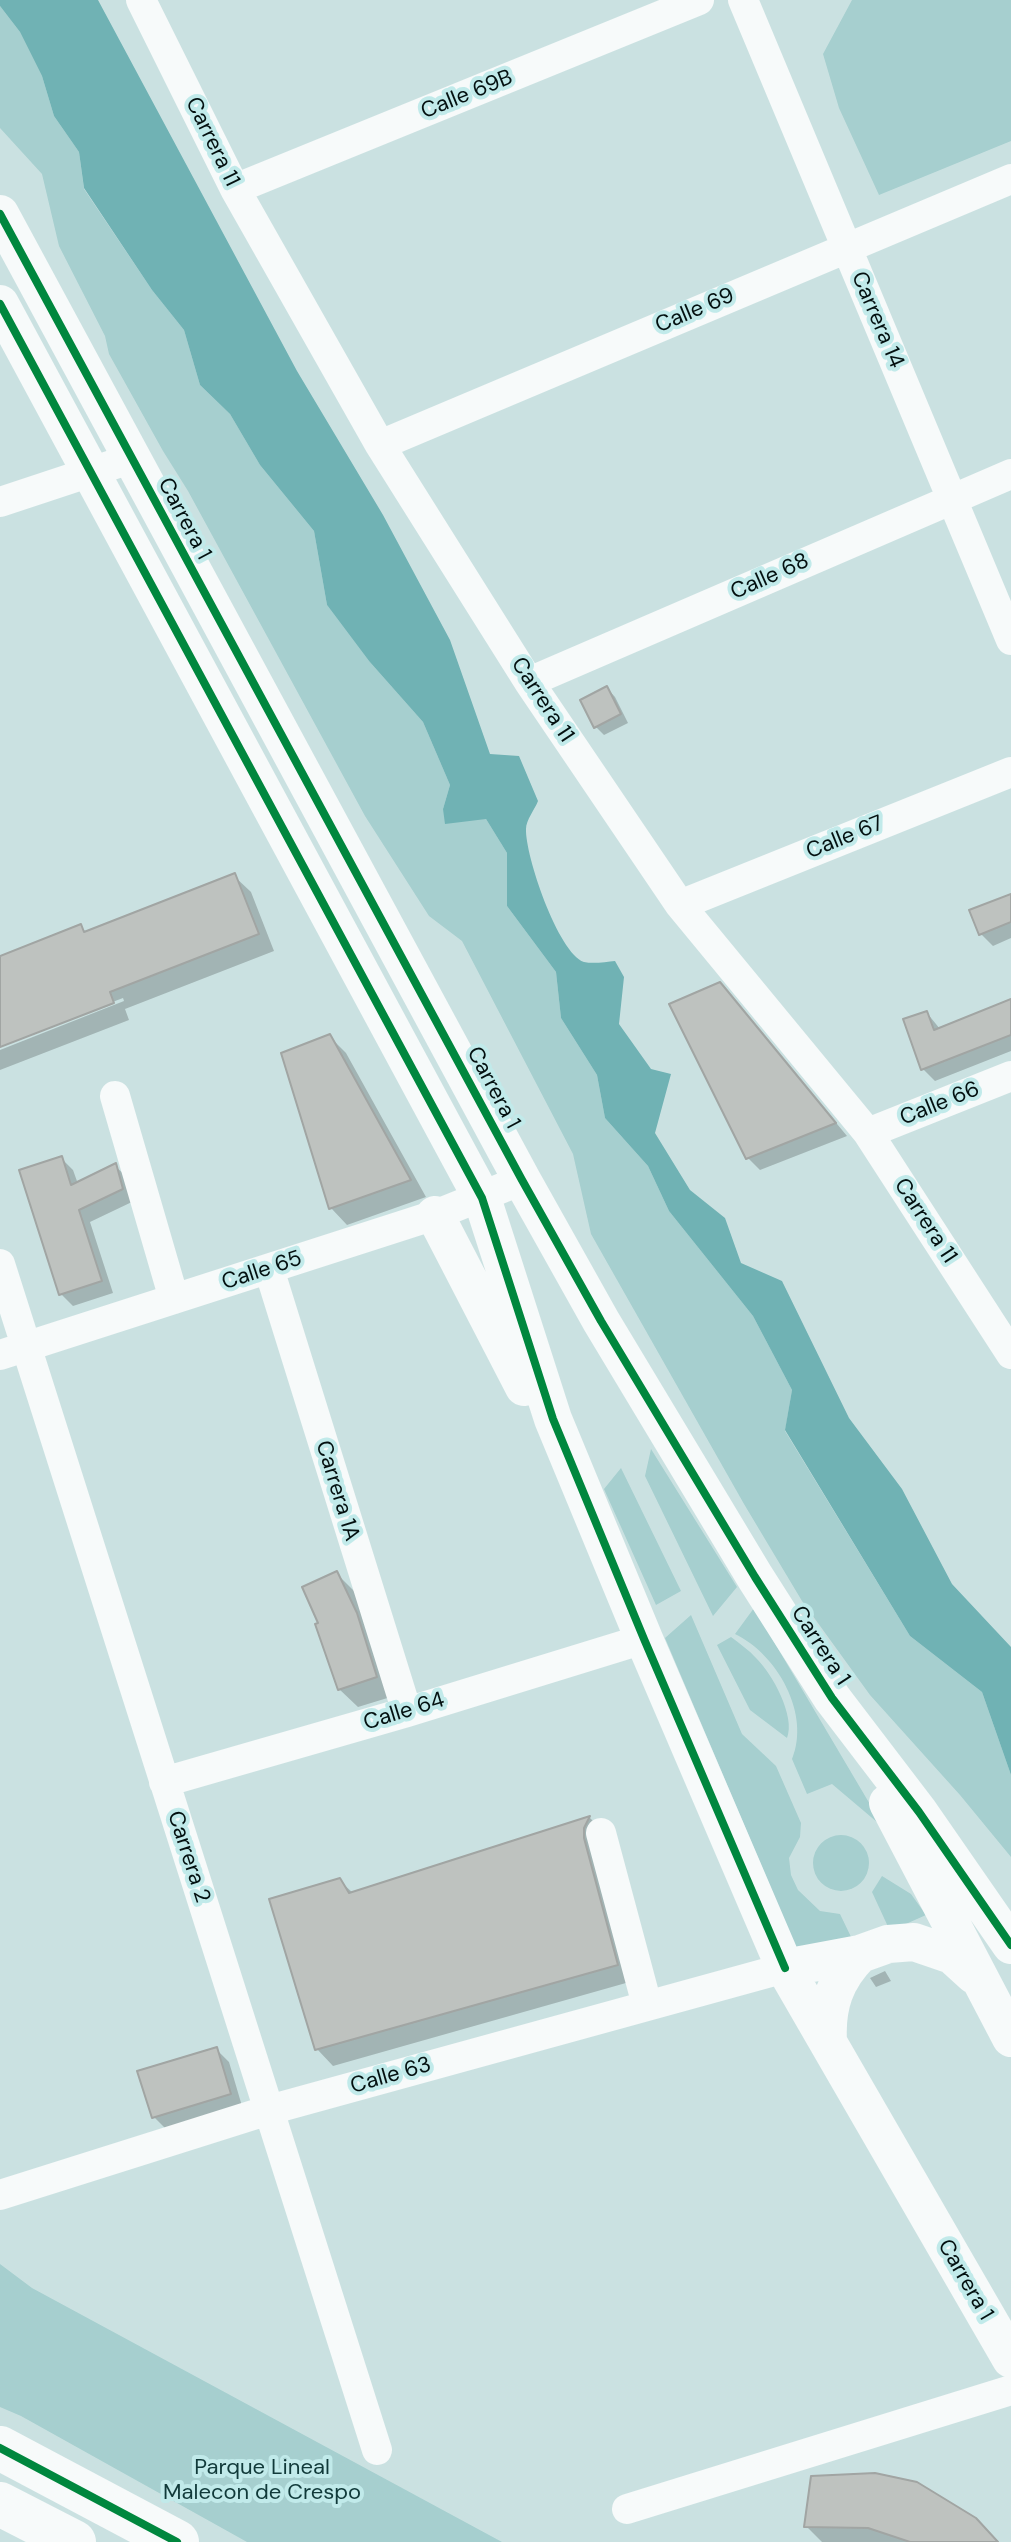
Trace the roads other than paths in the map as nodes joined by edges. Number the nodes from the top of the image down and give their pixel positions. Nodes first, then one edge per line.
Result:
1 (141, 0) edge
2 (699, 0) edge
3 (743, 0) edge
4 (1011, 179) edge
5 (235, 189) junction
6 (0, 214) edge
7 (846, 247) junction
8 (0, 304) edge
9 (380, 445) junction
10 (130, 459) junction
11 (91, 474) junction
12 (1011, 474) edge
13 (952, 498) junction
14 (0, 502) edge
15 (1011, 640) edge
16 (529, 682) junction
17 (1011, 772) edge
18 (680, 905) junction
19 (1011, 1076) edge
20 (115, 1096) dead end
21 (868, 1133) junction
22 (522, 1180) junction
23 (482, 1198) junction
24 (435, 1215) junction
25 (0, 1264) edge
26 (269, 1269) junction
27 (174, 1299) junction
28 (13, 1351) edge
29 (1011, 1354) edge
30 (553, 1419) junction
31 (644, 1639) junction
32 (832, 1698) junction
33 (407, 1712) junction
34 (164, 1782) junction
35 (601, 1833) dead end
36 (1011, 1945) edge
37 (860, 1954) junction
38 (785, 1968) junction
39 (981, 1984) junction
40 (647, 2005) junction
41 (1011, 2038) edge
42 (828, 2041) junction
43 (269, 2110) junction
44 (0, 2195) edge
45 (966, 2281) junction
46 (1011, 2313) edge
47 (1011, 2359) edge
48 (1011, 2390) edge
49 (0, 2448) edge
50 (377, 2450) dead end
51 (0, 2504) edge
52 (627, 2509) dead end
53 (74, 2542) edge
54 (177, 2542) edge

1 - 5 street, Carrera 11
2 - 5 street, Calle 69B
3 - 7 street, Carrera 14
4 - 7 street, Calle 69
5 - 9 street, Carrera 11
6 - 10 main road, Carrera 1
7 - 9 street, Calle 69
7 - 13 street, Carrera 14
8 - 11 main road, Carrera 1
9 - 16 street, Carrera 11
10 - 11 street
10 - 22 main road, Carrera 1
11 - 14 street
11 - 23 main road, Carrera 1
12 - 13 street, Calle 68
13 - 15 street, Carrera 14
13 - 16 street, Calle 68
16 - 18 street, Carrera 11
17 - 18 street, Calle 67
18 - 21 street, Carrera 11
19 - 21 street, Calle 66
20 - 27 street
21 - 29 street, Carrera 11
22 - 23 street, Calle 65
22 - 32 main road, Carrera 1
23 - 24 street, Calle 65
23 - 30 main road, Carrera 1
24 - 26 street, Calle 65
24 - 30 main road
25 - 28 street, Carrera 2
26 - 27 street, Calle 65
26 - 33 street, Carrera 1A
27 - 28 street, Calle 65
28 - 34 street, Carrera 2
30 - 31 main road, Carrera 1
31 - 33 street, Calle 64
31 - 38 main road, Carrera 1
32 - 36 main road, Carrera 1
32 - 39 main road
33 - 34 street, Calle 64
34 - 43 street, Carrera 2
35 - 40 street
37 - 38 main road
37 - 39 main road
37 - 42 main road
38 - 40 street, Calle 63
38 - 42 main road, Carrera 1
39 - 41 main road
40 - 43 street, Calle 63
42 - 45 main road, Carrera 1
43 - 44 street, Calle 63
43 - 50 street, Carrera 2
45 - 46 main road
45 - 47 main road, Carrera 1
48 - 52 street
49 - 54 highway
51 - 53 highway

